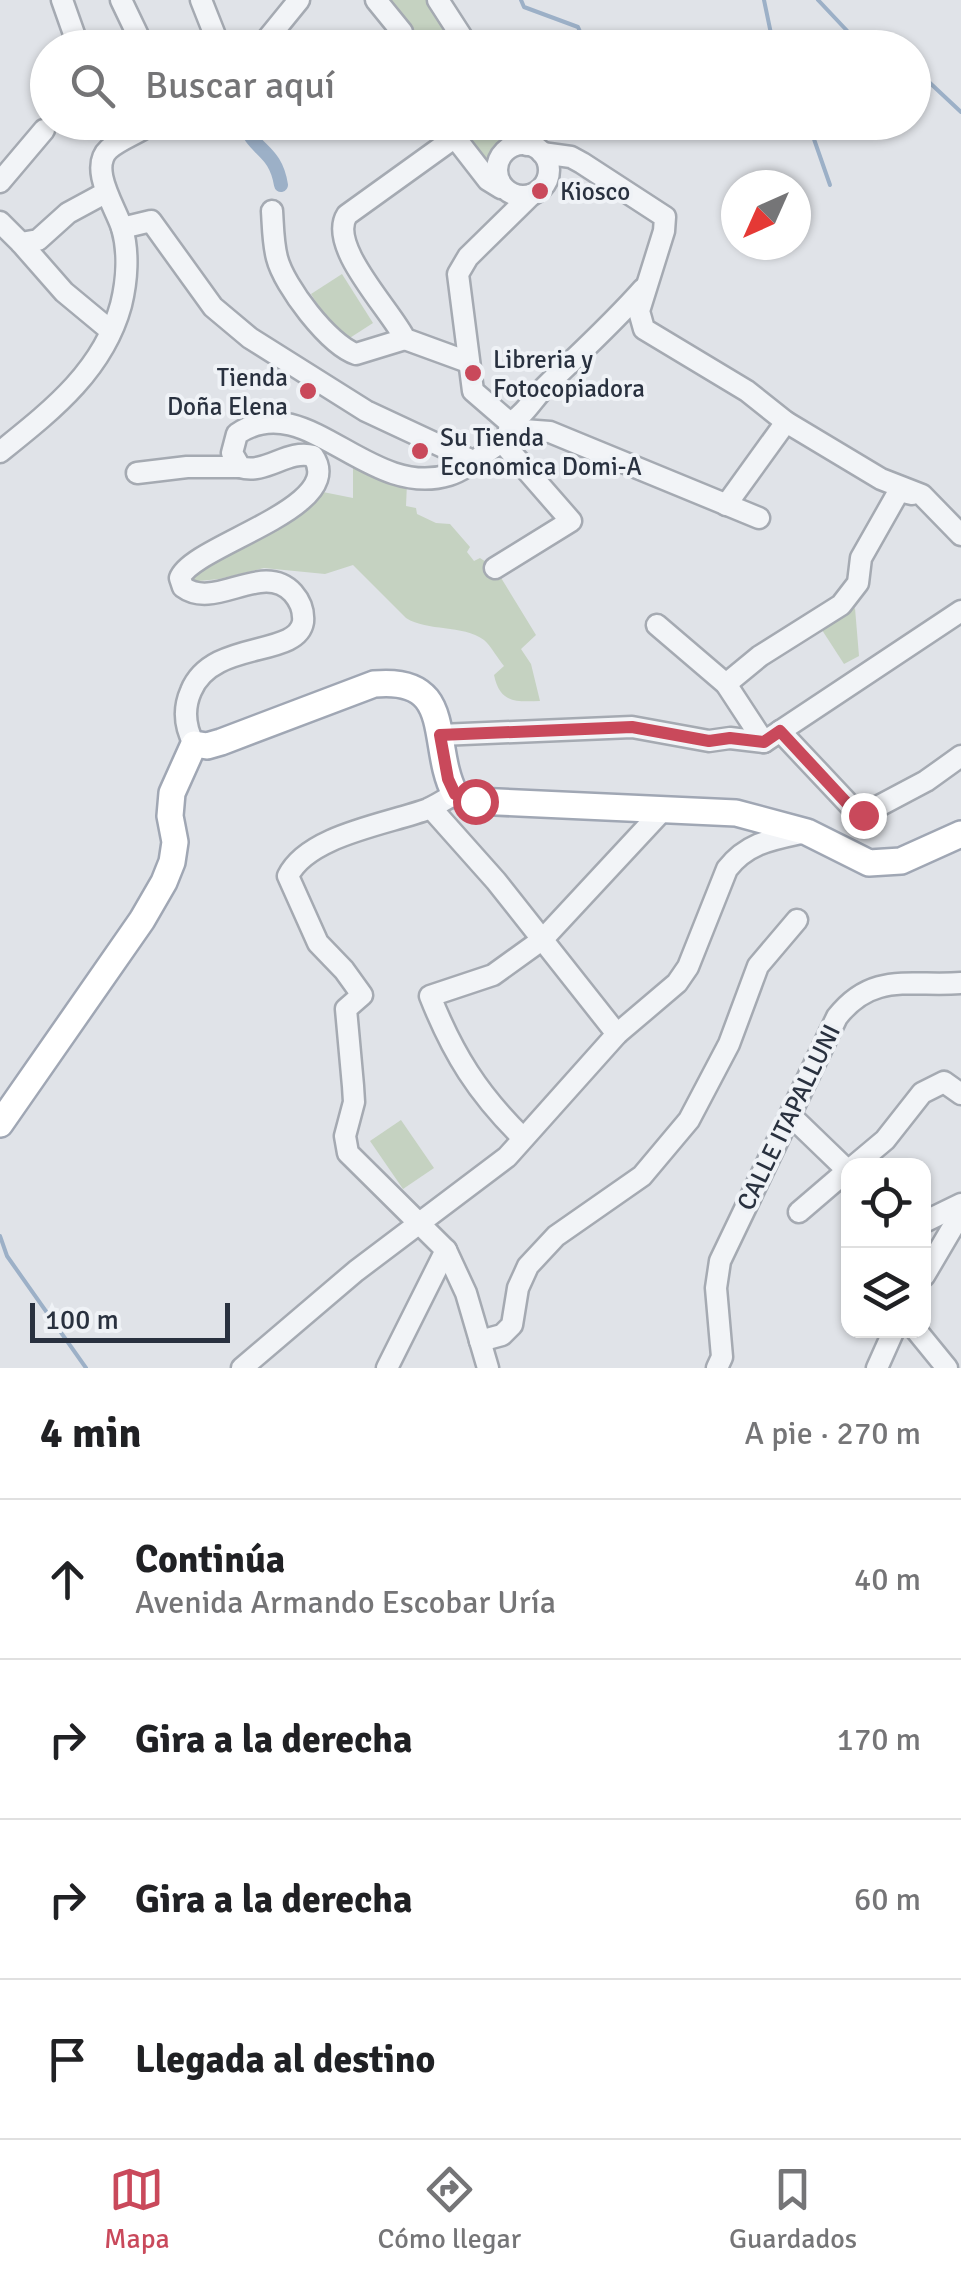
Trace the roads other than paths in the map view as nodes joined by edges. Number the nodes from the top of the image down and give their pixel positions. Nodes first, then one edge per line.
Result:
1 (62, 0) edge
2 (201, 0) edge
3 (299, 0) edge
4 (376, 0) edge
5 (438, 0) edge
6 (126, 3) edge
7 (72, 30) edge
8 (137, 30) edge
9 (213, 30) edge
10 (275, 30) edge
11 (400, 30) edge
12 (457, 30) edge
13 (36, 140) edge
14 (124, 140) edge
15 (437, 140) edge
16 (459, 140) edge
17 (523, 140) edge
18 (527, 148) junction
19 (571, 157) junction
20 (548, 178) junction
21 (0, 182) edge
22 (508, 188) junction
23 (105, 194) junction
24 (272, 211) dead end
25 (0, 222) edge
26 (122, 228) junction
27 (22, 243) junction
28 (644, 288) junction
29 (111, 331) junction
30 (405, 340) junction
31 (468, 362) junction
32 (786, 422) junction
33 (507, 431) junction
34 (0, 452) edge
35 (474, 461) junction
36 (240, 467) junction
37 (137, 473) dead end
38 (922, 495) junction
39 (726, 504) junction
40 (760, 518) dead end
41 (961, 534) edge
42 (494, 568) dead end
43 (961, 611) edge
44 (657, 625) dead end
45 (726, 684) junction
46 (440, 735) junction
47 (772, 736) junction
48 (194, 744) junction
49 (961, 756) edge
50 (455, 794) junction
51 (432, 808) junction
52 (662, 811) junction
53 (807, 832) junction
54 (961, 834) edge
55 (797, 920) dead end
56 (543, 939) junction
57 (961, 982) edge
58 (618, 1034) junction
59 (961, 1094) edge
60 (791, 1116) junction
61 (0, 1124) edge
62 (523, 1138) junction
63 (863, 1158) edge
64 (841, 1161) edge
65 (841, 1177) edge
66 (961, 1204) edge
67 (799, 1212) dead end
68 (961, 1213) edge
69 (931, 1219) edge
70 (420, 1225) junction
71 (446, 1250) junction
72 (931, 1264) edge
73 (890, 1338) edge
74 (923, 1338) edge
75 (480, 1341) junction
76 (243, 1368) edge
77 (387, 1368) edge
78 (488, 1368) edge
79 (717, 1368) edge
80 (877, 1368) edge
81 (948, 1368) edge

1 - 7 street
2 - 9 street
3 - 10 street
4 - 11 street
5 - 12 street
6 - 8 street
13 - 21 street
14 - 23 street
15 - 30 street
16 - 22 street
17 - 18 street
18 - 19 street
18 - 20 street
18 - 22 street
19 - 20 street
19 - 28 street
20 - 22 street
22 - 31 street
23 - 26 street
23 - 27 street
24 - 30 street
25 - 27 street
26 - 29 street
26 - 35 street
27 - 29 street
28 - 32 street
28 - 33 street
29 - 34 street
30 - 31 street
31 - 33 street
32 - 38 street
32 - 39 street
33 - 35 street
33 - 39 street
33 - 42 street
35 - 36 street
36 - 37 street
36 - 48 street
38 - 41 street
38 - 45 street
39 - 40 street
43 - 47 street
44 - 45 street
45 - 47 street
46 - 47 street
46 - 48 main road
46 - 50 main road
47 - 49 street
48 - 61 main road
50 - 51 street
50 - 52 main road
51 - 56 street
51 - 70 street
52 - 53 main road
52 - 56 street
53 - 54 main road
53 - 58 street
55 - 75 street
56 - 58 street
56 - 62 street
57 - 60 street, CALLE ITAPALLUNI
58 - 62 street
59 - 63 street
60 - 64 street
60 - 79 street, CALLE ITAPALLUNI
62 - 70 street
65 - 67 street
66 - 69 street
68 - 72 street
70 - 71 street
70 - 76 street
71 - 75 street
71 - 77 street
73 - 80 street
74 - 81 street
75 - 78 street

